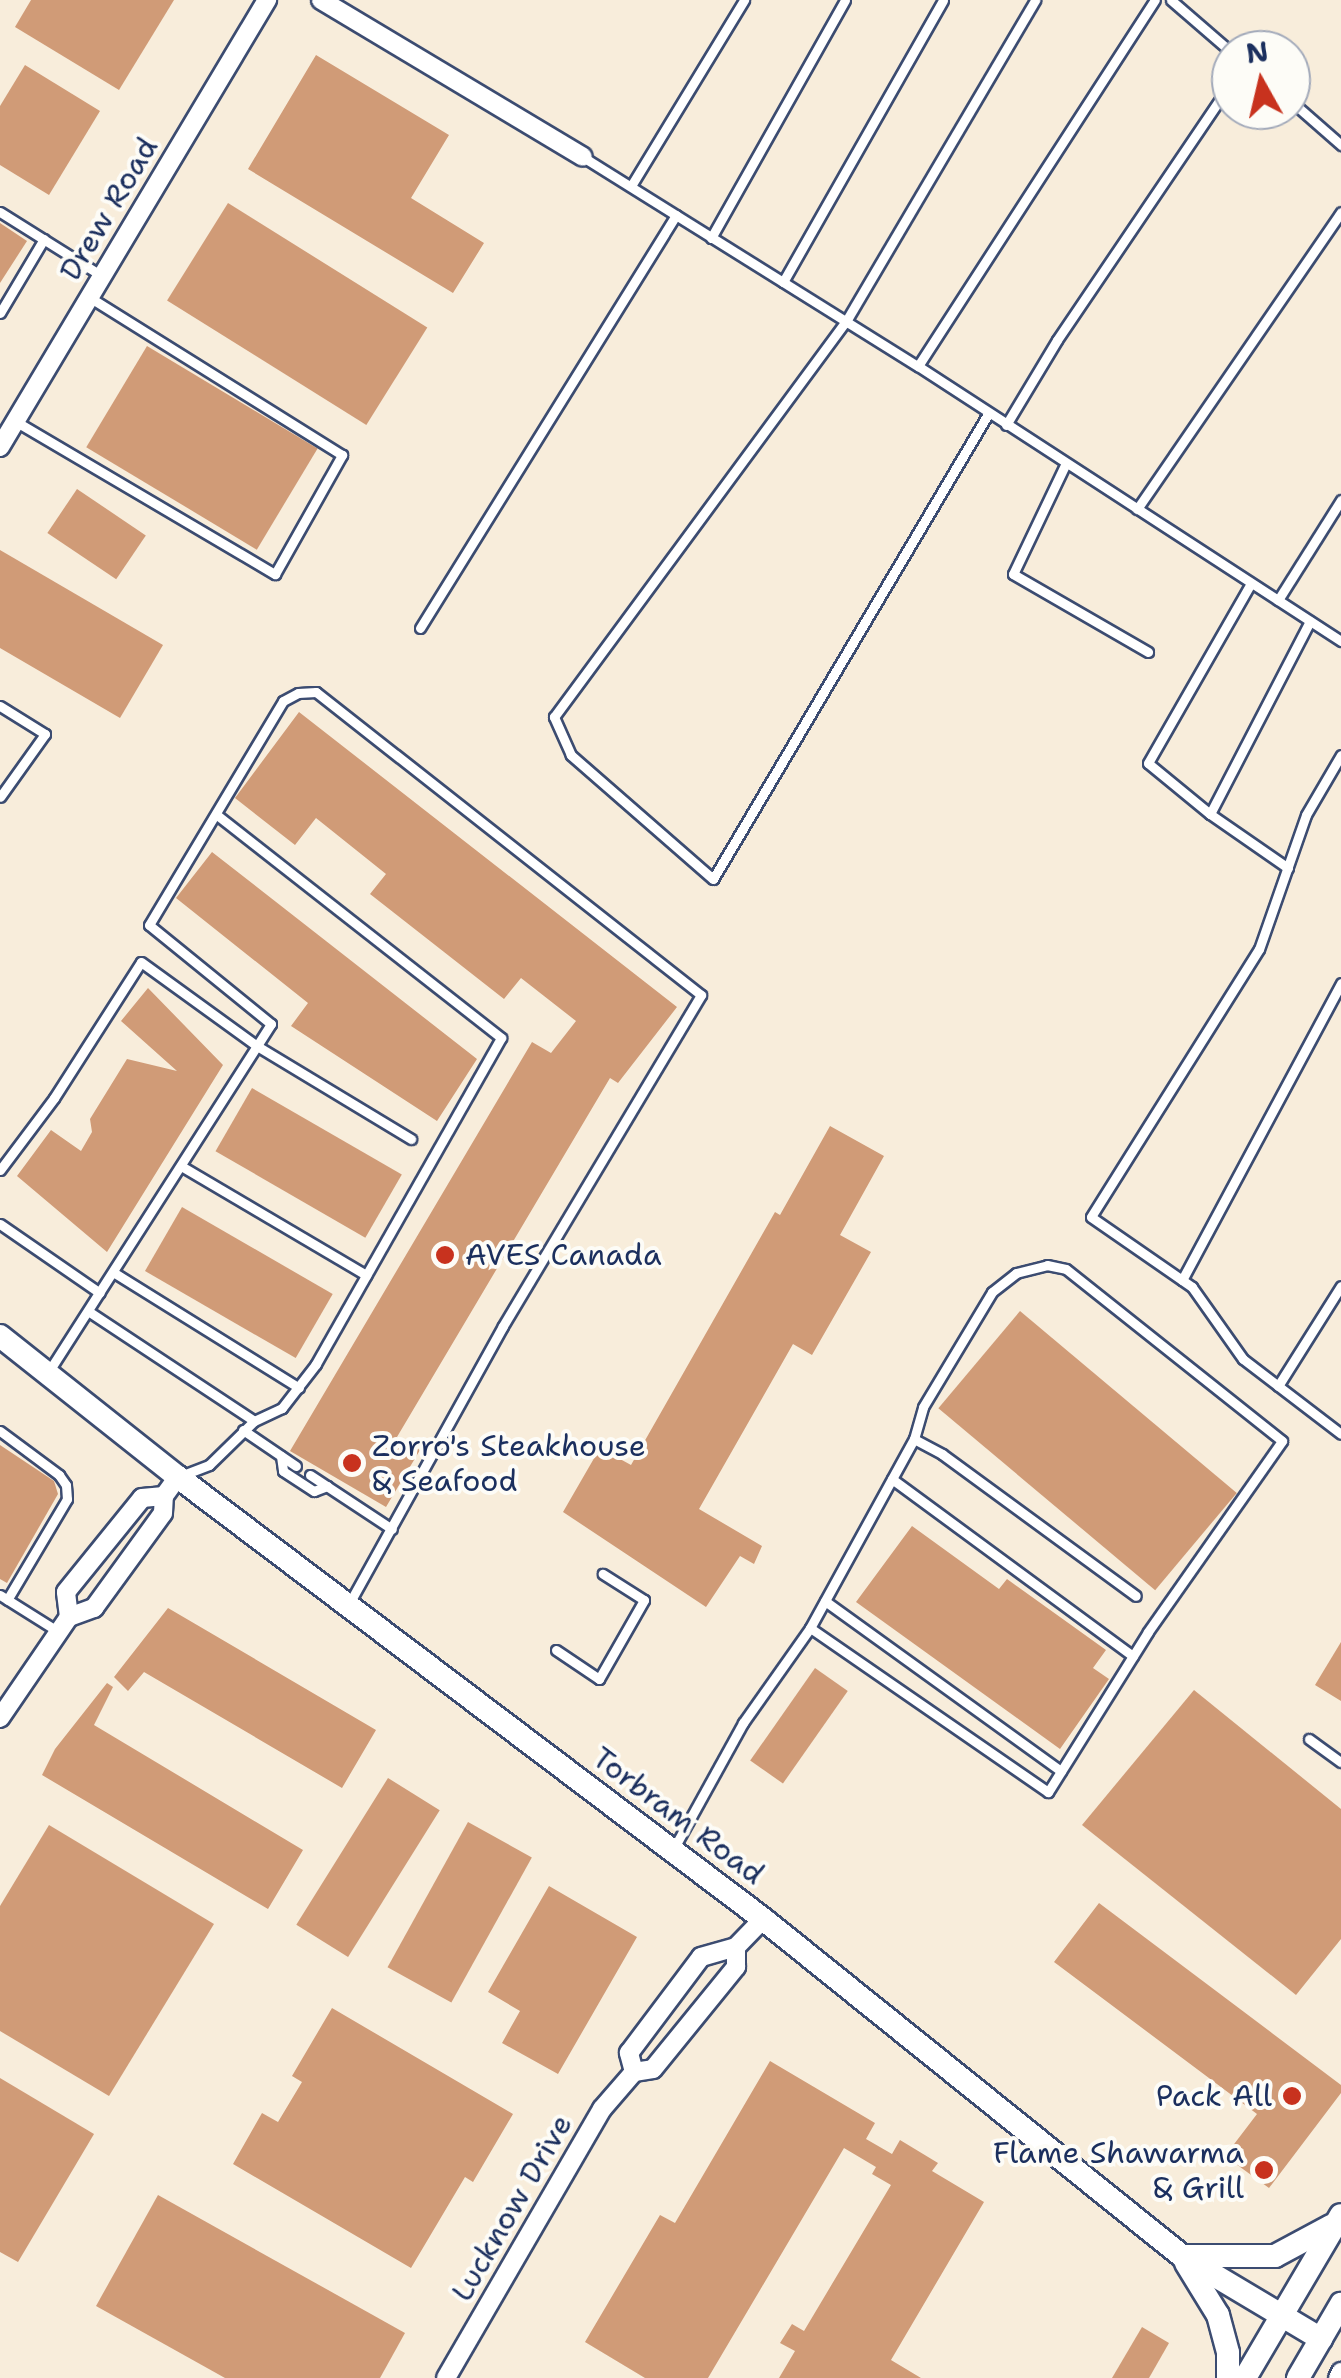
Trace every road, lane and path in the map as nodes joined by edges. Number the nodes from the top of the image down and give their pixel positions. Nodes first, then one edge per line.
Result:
1 (267, 0) edge
2 (322, 0) edge
3 (744, 0) edge
4 (845, 0) edge
5 (943, 0) edge
6 (1035, 0) edge
7 (1155, 0) edge
8 (1170, 0) edge
9 (1211, 35) edge
10 (1211, 113) edge
11 (1311, 119) edge
12 (1341, 145) edge
13 (583, 157) joint
14 (631, 186) junction
15 (0, 212) edge
16 (1341, 212) edge
17 (676, 215) junction
18 (711, 238) junction
19 (44, 239) junction
20 (102, 276) junction
21 (782, 282) junction
22 (89, 297) junction
23 (0, 313) edge
24 (845, 323) junction
25 (918, 366) junction
26 (988, 414) junction
27 (15, 421) junction
28 (1006, 426) junction
29 (0, 447) edge
30 (1066, 464) junction
31 (1341, 500) edge
32 (1137, 509) junction
33 (1251, 583) junction
34 (1278, 600) junction
35 (1310, 621) junction
36 (420, 628) dead end
37 (1341, 642) edge
38 (1148, 652) dead end
39 (0, 706) edge
40 (1341, 755) edge
41 (0, 796) edge
42 (1210, 814) junction
43 (216, 815) junction
44 (1288, 868) junction
45 (1341, 983) edge
46 (257, 1046) junction
47 (411, 1139) dead end
48 (181, 1166) junction
49 (0, 1170) edge
50 (0, 1224) edge
51 (113, 1272) junction
52 (366, 1275) junction
53 (1182, 1280) junction
54 (1341, 1286) edge
55 (100, 1293) junction
56 (88, 1311) junction
57 (0, 1336) edge
58 (48, 1374) junction
59 (1278, 1386) junction
60 (299, 1388) junction
61 (254, 1421) junction
62 (243, 1430) junction
63 (0, 1431) edge
64 (1341, 1434) edge
65 (914, 1439) junction
66 (281, 1456) junction
67 (296, 1466) dead end
68 (310, 1475) dead end
69 (892, 1479) junction
70 (171, 1486) junction
71 (327, 1486) junction
72 (392, 1529) junction
73 (603, 1574) dead end
74 (1136, 1596) dead end
75 (4, 1597) edge
76 (825, 1601) junction
77 (348, 1606) junction
78 (64, 1624) junction
79 (810, 1628) junction
80 (556, 1650) dead end
81 (1133, 1656) junction
82 (1, 1713) edge
83 (1309, 1739) dead end
84 (1341, 1762) edge
85 (1061, 1770) junction
86 (673, 1851) junction
87 (763, 1919) junction
88 (736, 1947) junction
89 (634, 2072) junction
90 (1339, 2218) edge
91 (1182, 2256) junction
92 (1341, 2304) edge
93 (1281, 2317) junction
94 (1322, 2339) junction
95 (446, 2378) edge
96 (1228, 2378) edge
97 (1245, 2378) edge
98 (1298, 2378) edge

1 - 20 street, Drew Road
2 - 13 street
3 - 14 lane
4 - 18 lane
5 - 21 lane
6 - 24 lane
7 - 25 lane
8 - 9 lane
10 - 28 lane
11 - 12 lane
13 - 14 lane
14 - 17 lane
15 - 19 lane
16 - 32 lane
17 - 18 lane
17 - 36 lane
18 - 21 lane
19 - 20 lane
19 - 23 lane
20 - 22 street, Drew Road
21 - 24 lane
22 - 27 street, Drew Road
22 - 27 lane
24 - 25 lane
24 - 26 lane
25 - 26 lane
26 - 28 lane
27 - 29 street, Drew Road
28 - 30 lane
30 - 32 lane
30 - 38 lane
31 - 34 lane
32 - 33 lane
33 - 34 lane
33 - 42 lane
34 - 35 lane
35 - 37 lane
35 - 42 lane
39 - 41 lane
40 - 44 lane
42 - 44 lane
43 - 46 lane
43 - 52 lane
43 - 72 lane
44 - 53 lane
45 - 53 lane
46 - 47 lane
46 - 48 lane
46 - 49 lane
48 - 51 lane
48 - 52 lane
50 - 55 lane
51 - 55 lane
51 - 60 lane
52 - 60 lane
53 - 59 lane
54 - 59 lane
55 - 56 lane
56 - 58 lane
56 - 61 lane
57 - 58 main road, Torbram Road
58 - 70 main road, Torbram Road
59 - 64 lane
60 - 61 lane
61 - 62 lane
62 - 66 lane
62 - 70 lane
63 - 75 lane
65 - 69 lane
65 - 74 lane
65 - 81 lane
66 - 67 lane
66 - 71 lane
68 - 71 lane
69 - 76 lane
69 - 81 lane
70 - 77 main road, Torbram Road
70 - 78 street
70 - 78 street
71 - 72 lane
72 - 77 lane
73 - 80 lane
75 - 78 lane
76 - 79 lane
76 - 85 lane
77 - 86 main road, Torbram Road
78 - 82 street
79 - 85 lane
79 - 86 lane
81 - 85 lane
83 - 84 lane
86 - 87 main road, Torbram Road
87 - 88 street, Lucknow Drive
87 - 91 main road, Torbram Road
88 - 89 street, Lucknow Drive
88 - 89 street, Lucknow Drive
89 - 95 street, Lucknow Drive
90 - 91 main road
90 - 93 main road
91 - 93 main road, Torbram Road
91 - 96 main road
92 - 94 main road
93 - 94 main road, Torbram Road
93 - 97 main road
94 - 98 main road

